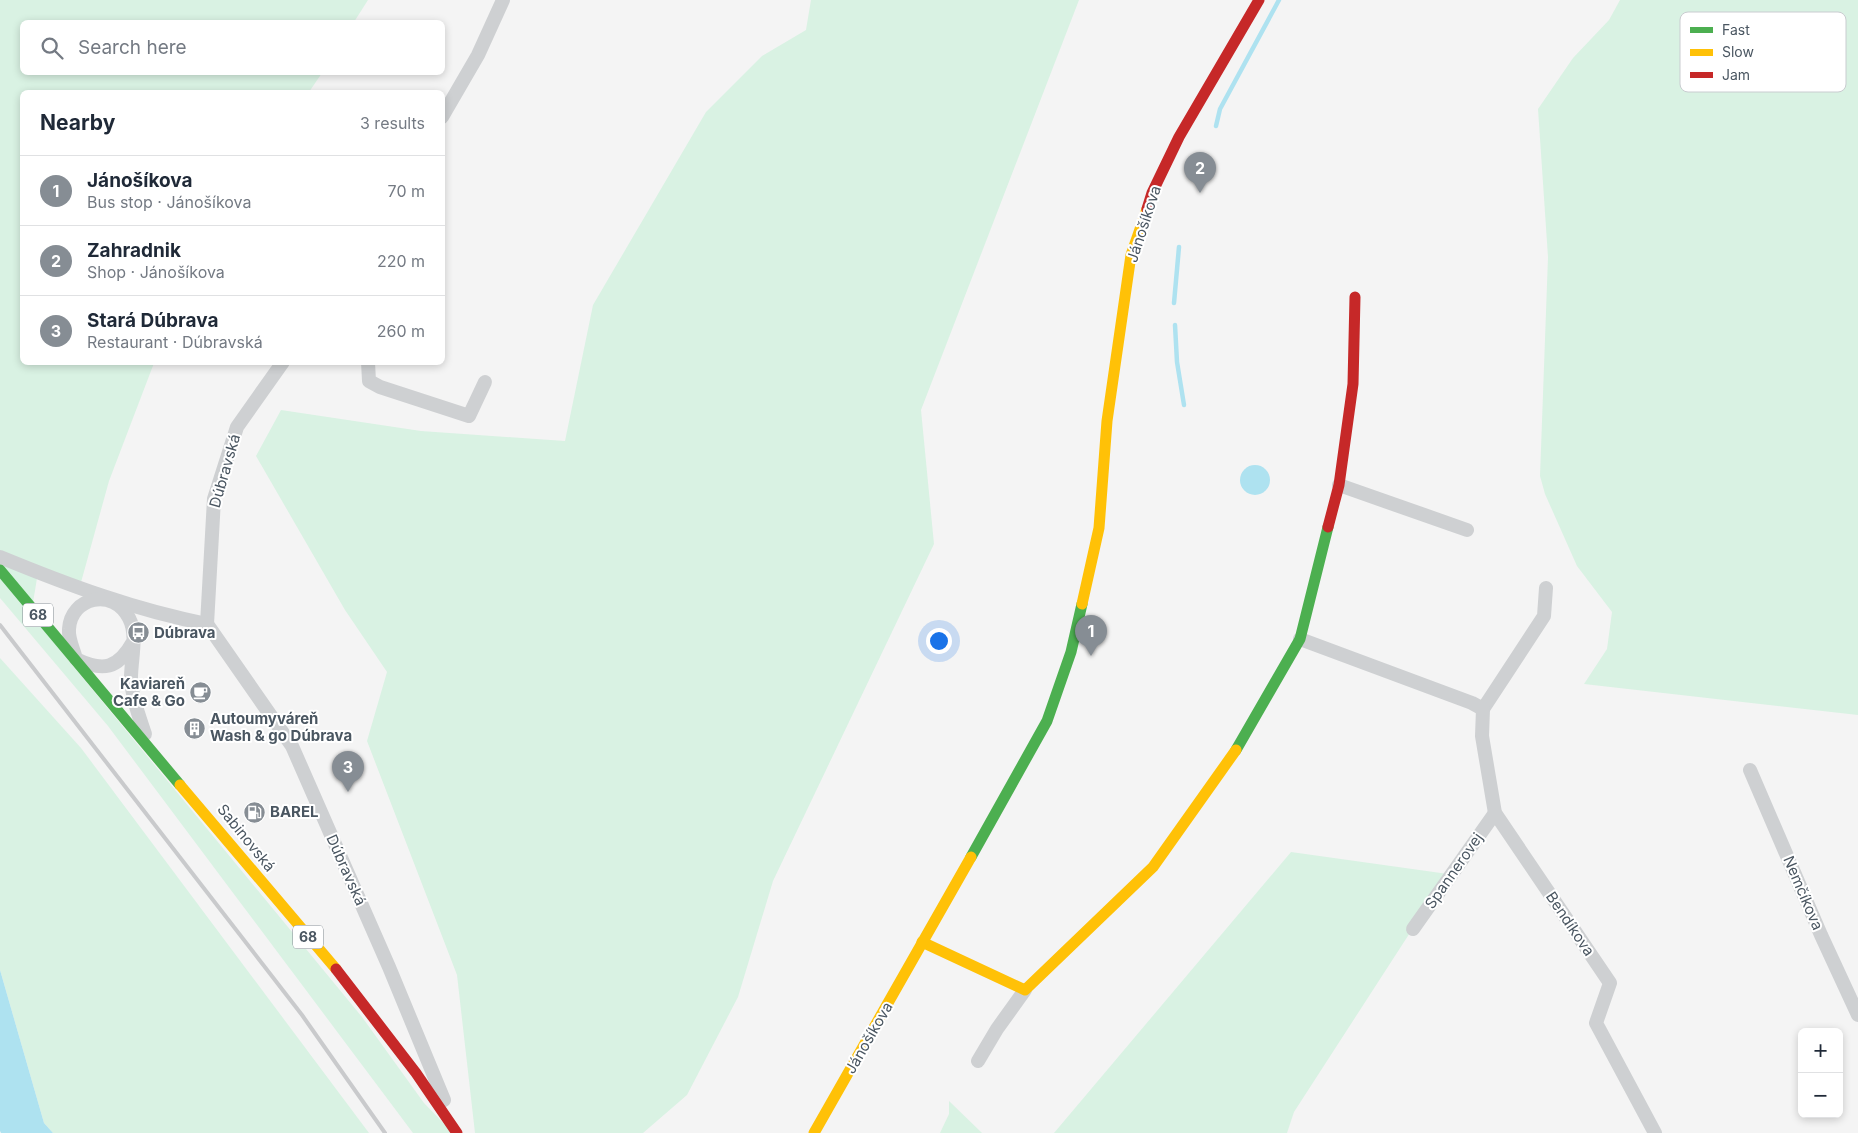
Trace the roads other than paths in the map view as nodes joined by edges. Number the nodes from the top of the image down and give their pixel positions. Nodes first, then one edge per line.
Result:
1 (502, 0) edge
2 (1259, 0) edge
3 (445, 112) edge
4 (1356, 298) dead end
5 (281, 365) edge
6 (368, 365) edge
7 (485, 382) dead end
8 (1339, 485) junction
9 (1467, 530) dead end
10 (0, 558) edge
11 (0, 570) edge
12 (1546, 588) dead end
13 (113, 600) junction
14 (155, 612) junction
15 (207, 624) junction
16 (133, 638) junction
17 (1300, 639) junction
18 (76, 659) junction
19 (1483, 709) junction
20 (150, 748) junction
21 (1750, 770) dead end
22 (1495, 813) junction
23 (1413, 929) dead end
24 (922, 942) junction
25 (1025, 990) junction
26 (1858, 1015) edge
27 (978, 1061) dead end
28 (457, 1132) edge
29 (814, 1133) edge
30 (1655, 1133) edge

1 - 3 street
2 - 24 street, Jánošíkova
4 - 8 street
5 - 15 street, Dúbravská
6 - 7 street
8 - 9 street
8 - 17 street
10 - 13 street
11 - 18 street, Sabinovská / 68
12 - 19 street
13 - 14 street
13 - 16 street
13 - 18 street
14 - 15 street
14 - 16 street
15 - 28 street, Dúbravská
16 - 18 street
16 - 20 street
17 - 19 street
17 - 25 street
18 - 20 street, Sabinovská / 68
19 - 22 street, Bendíkova
20 - 28 street, Sabinovská / 68
21 - 26 street, Nemčíkova
22 - 23 street, Spannerovej
22 - 30 street, Bendíkova
24 - 25 street
24 - 29 street, Jánošíkova
25 - 27 street

